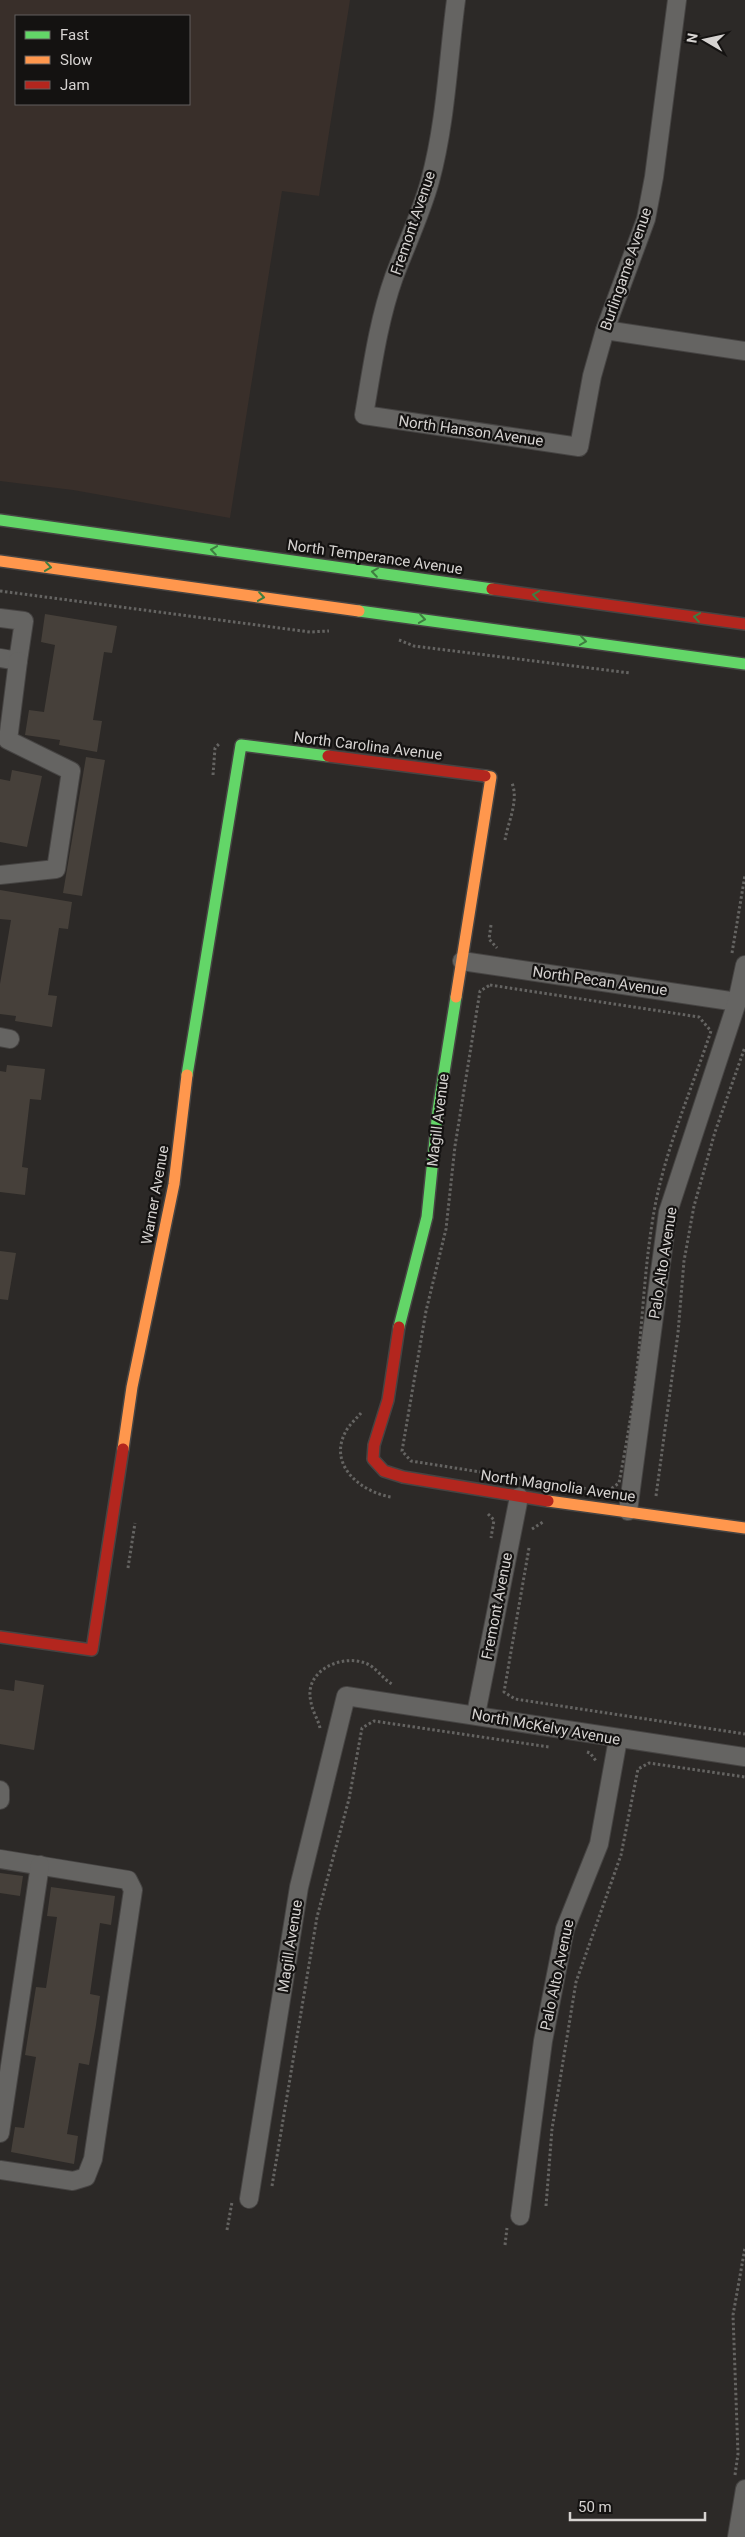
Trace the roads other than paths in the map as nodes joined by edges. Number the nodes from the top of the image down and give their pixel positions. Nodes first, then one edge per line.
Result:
1 (456, 0) edge
2 (677, 0) edge
3 (605, 330) junction
4 (745, 351) edge
5 (364, 415) joint
6 (579, 447) joint
7 (0, 520) edge
8 (0, 560) edge
9 (0, 618) edge
10 (745, 624) edge
11 (0, 658) edge
12 (18, 661) junction
13 (745, 664) edge
14 (240, 745) joint
15 (491, 777) joint
16 (0, 875) edge
17 (462, 961) junction
18 (737, 963) edge
19 (738, 1002) junction
20 (373, 1459) joint
21 (518, 1497) junction
22 (628, 1511) junction
23 (745, 1528) edge
24 (0, 1637) edge
25 (346, 1696) joint
26 (476, 1714) junction
27 (618, 1739) junction
28 (745, 1757) edge
29 (0, 1790) edge
30 (0, 1800) edge
31 (0, 1859) edge
32 (40, 1865) junction
33 (0, 2133) edge
34 (0, 2170) edge
35 (240, 2200) road end
36 (520, 2216) dead end
37 (739, 2486) edge
38 (738, 2537) edge

1 - 5 street, Fremont Avenue
2 - 3 street, Burlingame Avenue
3 - 4 street
3 - 6 street, Burlingame Avenue
5 - 6 street, North Hanson Avenue
10 -> 7 street, North Temperance Avenue
8 -> 13 street
9 - 12 street
11 - 12 street
12 - 16 street
14 - 15 street, North Carolina Avenue
14 - 24 street, Warner Avenue
15 - 17 street, Magill Avenue
17 - 19 street, North Pecan Avenue
17 - 20 street, Magill Avenue
18 - 19 street, Palo Alto Avenue
19 - 22 street, Palo Alto Avenue
20 - 21 street, North Magnolia Avenue
21 - 22 street, North Magnolia Avenue
21 - 26 street, Fremont Avenue
22 - 23 street, North Magnolia Avenue
25 - 26 street, North McKelvy Avenue
25 - 35 street, Magill Avenue
26 - 27 street, North McKelvy Avenue
27 - 28 street, North McKelvy Avenue
27 - 36 street, Palo Alto Avenue
29 - 30 street
31 - 32 street
32 - 33 street
32 - 34 street
37 - 38 street

